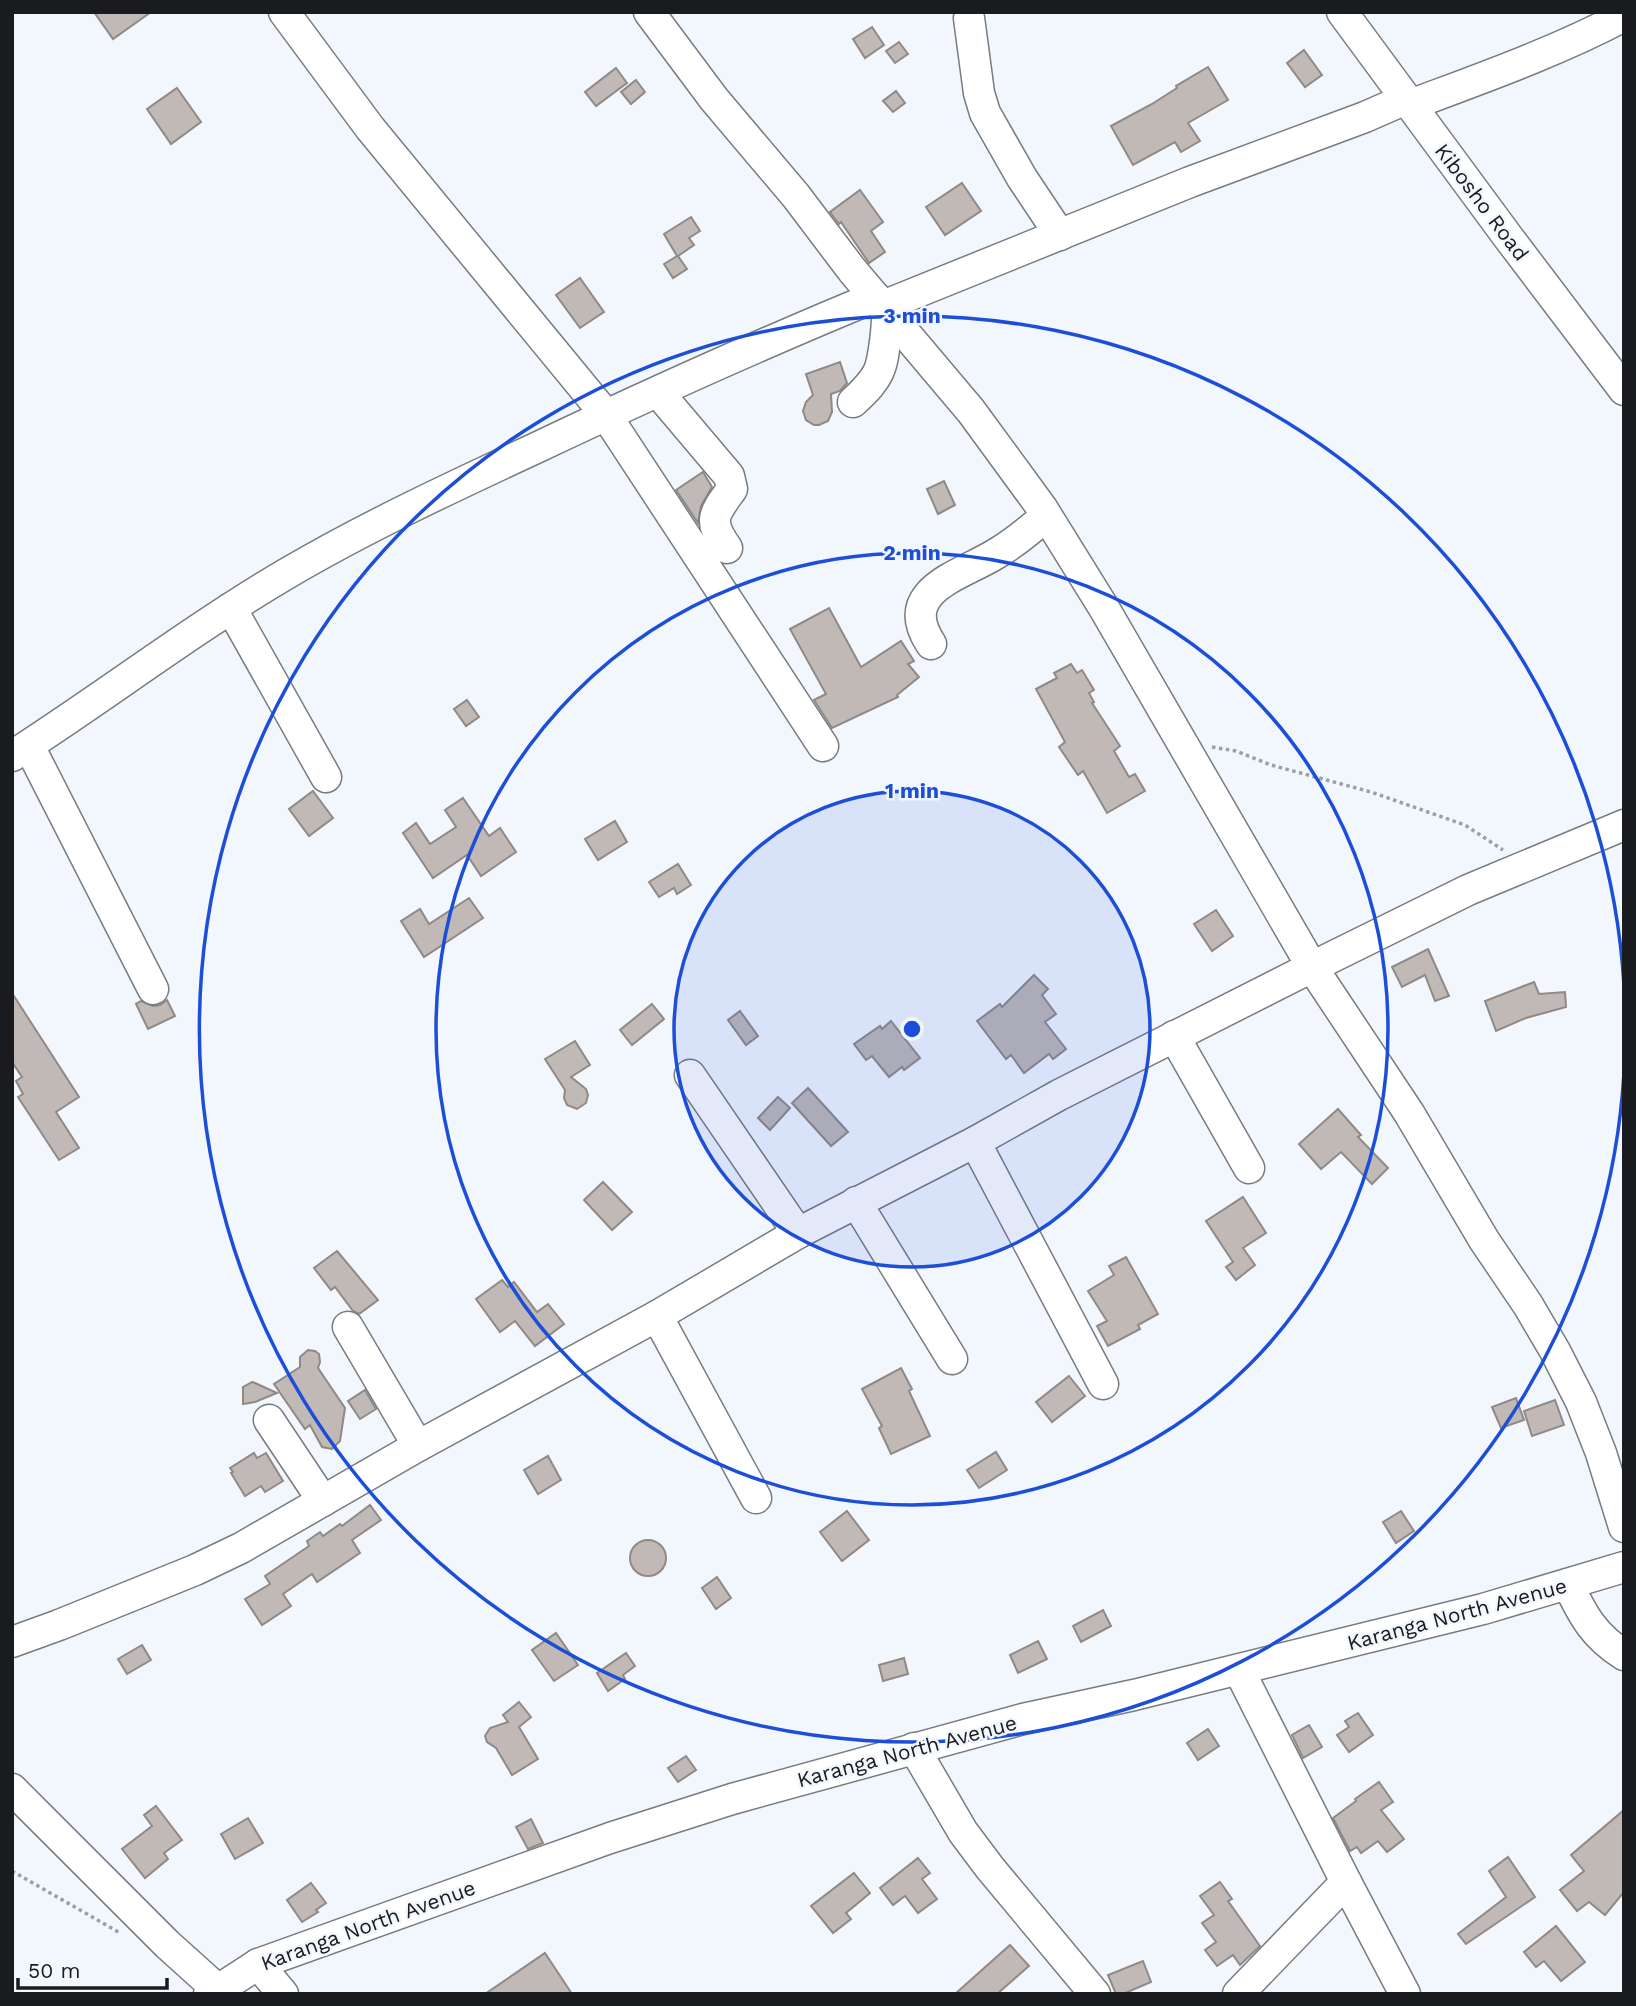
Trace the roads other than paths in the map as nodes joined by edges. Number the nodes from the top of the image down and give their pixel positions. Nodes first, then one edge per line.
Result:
1 (284, 12) edge
2 (649, 12) edge
3 (1342, 12) edge
4 (1624, 16) edge
5 (969, 18) dead end
6 (1408, 102) junction
7 (1060, 235) junction
8 (882, 305) junction
9 (1624, 390) edge
10 (658, 392) junction
11 (853, 402) dead end
12 (606, 415) junction
13 (1046, 516) junction
14 (727, 548) dead end
15 (231, 608) junction
16 (930, 644) dead end
17 (823, 746) dead end
18 (20, 751) edge
19 (326, 777) dead end
20 (1624, 825) edge
21 (1312, 967) junction
22 (153, 989) dead end
23 (1174, 1036) junction
24 (690, 1075) dead end
25 (975, 1142) junction
26 (1249, 1168) dead end
27 (856, 1202) junction
28 (798, 1233) junction
29 (657, 1316) junction
30 (348, 1327) dead end
31 (952, 1359) dead end
32 (1103, 1384) dead end
33 (269, 1420) dead end
34 (418, 1446) junction
35 (756, 1498) dead end
36 (323, 1501) junction
37 (1624, 1527) edge
38 (1624, 1567) edge
39 (1568, 1584) junction
40 (12, 1642) edge
41 (1624, 1655) edge
42 (1239, 1670) junction
43 (914, 1748) junction
44 (12, 1789) edge
45 (1346, 1882) junction
46 (258, 1964) junction
47 (214, 1992) edge
48 (283, 1994) edge
49 (1095, 1994) edge
50 (1238, 1994) edge
51 (1405, 1994) edge

1 - 12 street
2 - 8 street
3 - 6 street, Kibosho Road
4 - 6 street
5 - 7 street
6 - 7 street
6 - 9 street, Kibosho Road
7 - 8 street
8 - 10 street
8 - 11 street
8 - 13 street
10 - 12 street
10 - 14 street
12 - 15 street
12 - 17 street
13 - 16 street
13 - 21 street
15 - 18 street
15 - 19 street
18 - 22 street
20 - 21 street
21 - 23 street
21 - 37 street
23 - 25 street
23 - 26 street
24 - 28 street
25 - 27 street
25 - 32 street
27 - 28 street
27 - 31 street
28 - 29 street
29 - 34 street
29 - 35 street
30 - 34 street
33 - 36 street
34 - 36 street
36 - 40 street
38 - 39 street, Karanga North Avenue
39 - 41 street
39 - 42 street, Karanga North Avenue
42 - 43 street, Karanga North Avenue
42 - 45 street
43 - 46 street, Karanga North Avenue
43 - 49 street
44 - 47 street
45 - 50 street
45 - 51 street
46 - 47 street, Karanga North Avenue
46 - 48 street

